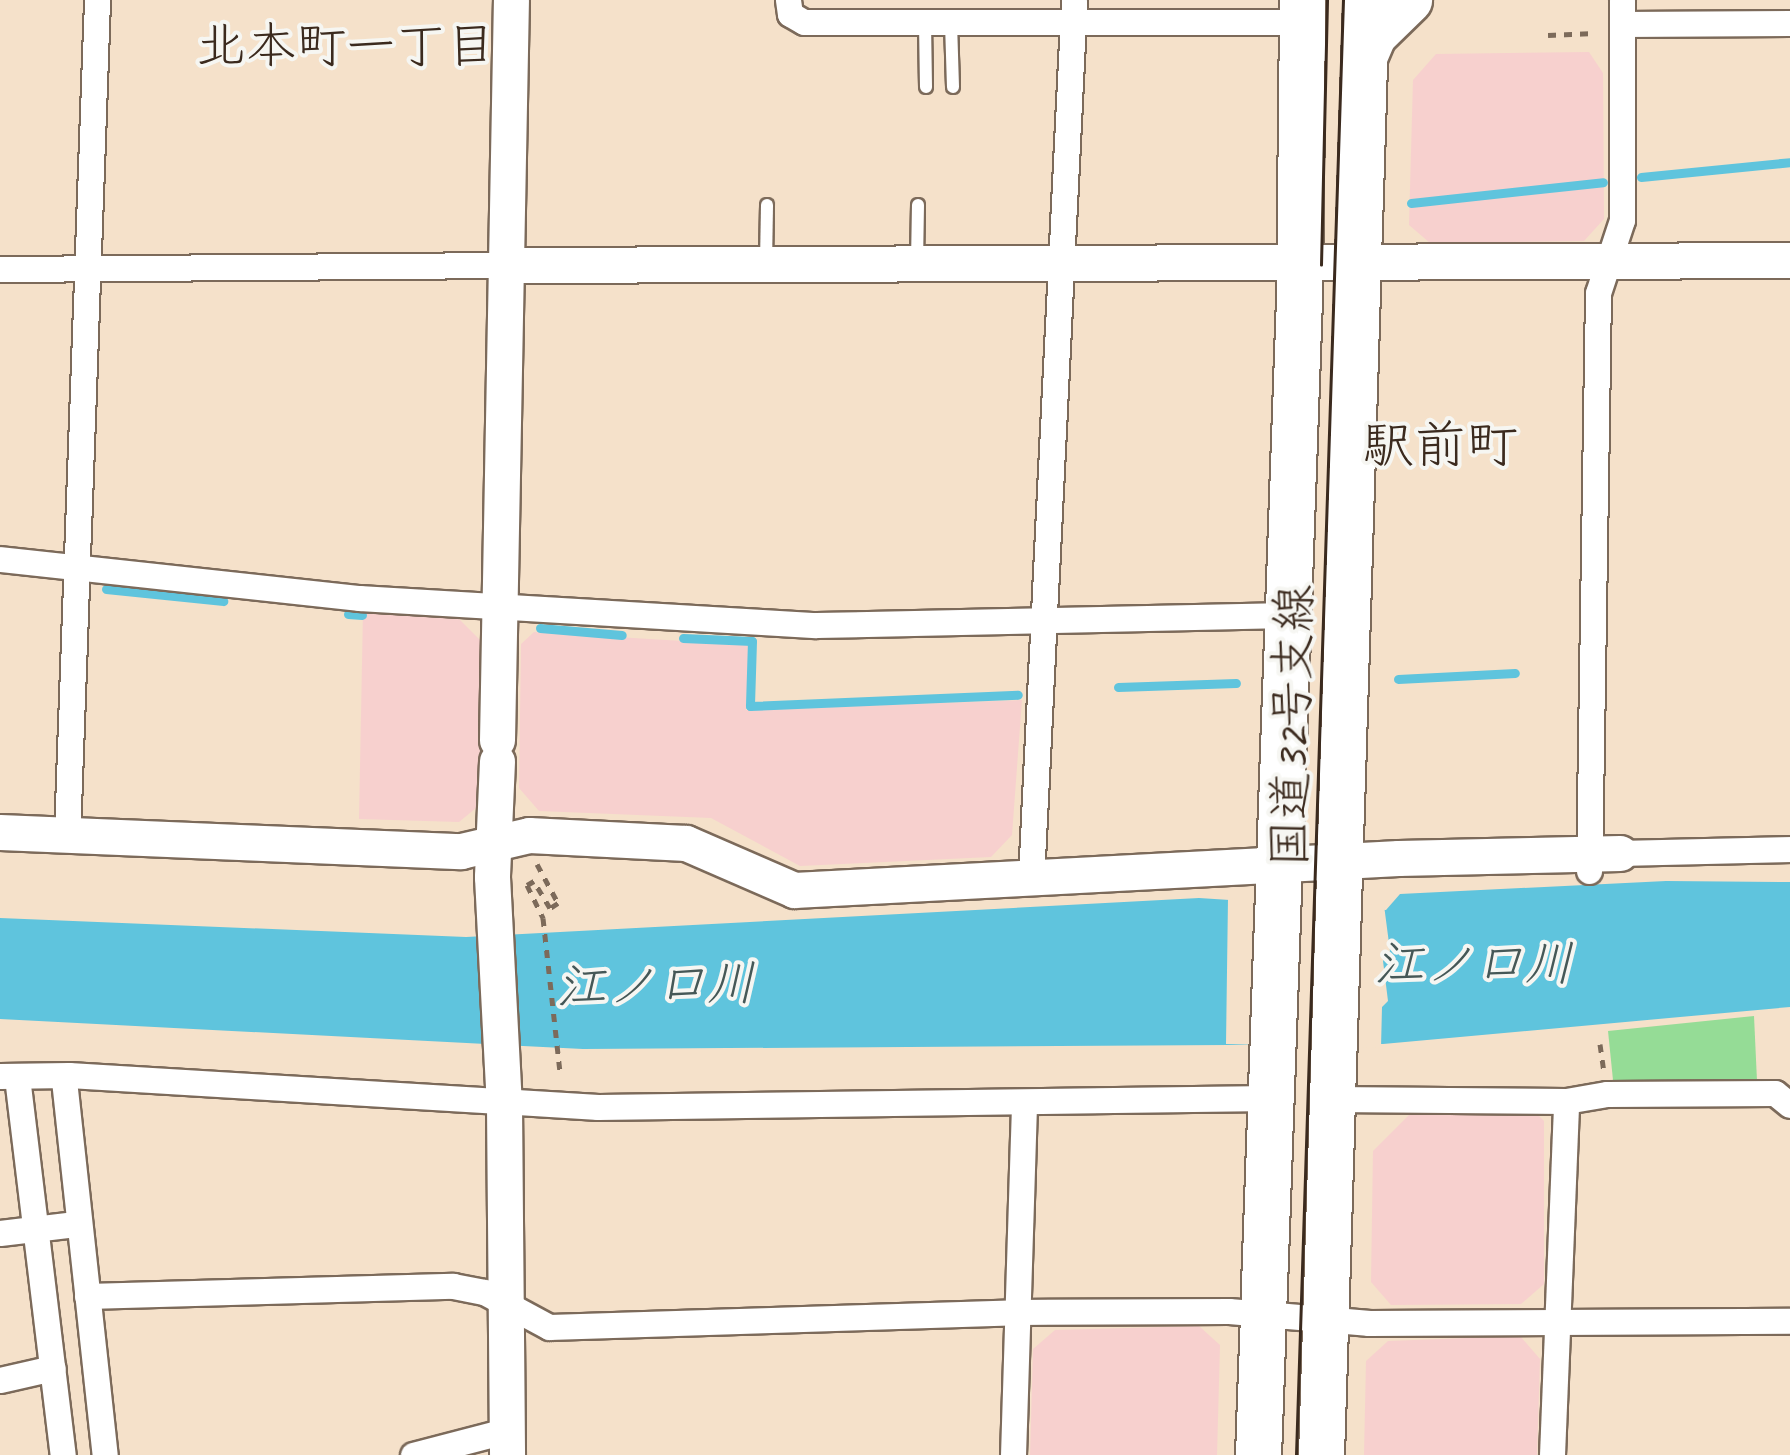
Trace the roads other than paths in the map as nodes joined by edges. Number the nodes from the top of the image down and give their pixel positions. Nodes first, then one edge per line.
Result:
1 (97, 0) edge
2 (511, 0) edge
3 (788, 0) edge
4 (1366, 0) edge
5 (1409, 0) edge
6 (1302, 11) edge
7 (1074, 12) edge
8 (1622, 12) edge
9 (938, 23) junction
10 (1790, 23) edge
11 (1361, 64) junction
12 (926, 87) dead end
13 (953, 87) dead end
14 (918, 205) dead end
15 (767, 206) dead end
16 (1609, 260) junction
17 (1790, 260) edge
18 (1300, 264) junction
19 (1358, 264) junction
20 (508, 265) junction
21 (766, 265) junction
22 (917, 266) junction
23 (1063, 266) junction
24 (90, 268) junction
25 (0, 269) edge
26 (0, 559) edge
27 (78, 563) junction
28 (502, 607) junction
29 (1288, 615) junction
30 (1045, 620) junction
31 (0, 832) edge
32 (67, 835) junction
33 (495, 842) junction
34 (1790, 849) edge
35 (1599, 858) junction
36 (1031, 879) junction
37 (1278, 882) junction
38 (1340, 882) junction
39 (8, 1077) edge
40 (64, 1080) junction
41 (1271, 1098) junction
42 (1332, 1099) junction
43 (1566, 1101) junction
44 (1790, 1104) edge
45 (504, 1105) junction
46 (1024, 1106) junction
47 (76, 1224) junction
48 (35, 1228) junction
49 (0, 1233) edge
50 (87, 1296) junction
51 (505, 1308) junction
52 (1017, 1312) junction
53 (1264, 1314) junction
54 (1325, 1319) junction
55 (1557, 1320) junction
56 (1790, 1321) edge
57 (53, 1368) junction
58 (0, 1380) edge
59 (506, 1443) edge
60 (64, 1455) edge
61 (105, 1455) edge
62 (413, 1455) edge
63 (1014, 1455) edge
64 (1258, 1455) edge
65 (1321, 1455) edge
66 (1552, 1455) edge

1 - 24 street
2 - 20 street
3 - 9 street
4 - 11 highway, 国道32号支線
5 - 11 highway
6 - 7 street
6 - 18 highway, 国道32号支線
7 - 9 street
7 - 23 street
8 - 10 street
8 - 16 street
9 - 12 lane
9 - 13 lane
11 - 19 highway, 国道32号支線
14 - 22 lane
15 - 21 lane
16 - 17 street
16 - 19 street
16 - 35 street
18 - 19 street
18 - 23 street
18 - 29 highway, 国道32号支線
19 - 38 highway, 国道32号支線
20 - 21 street
20 - 24 street
20 - 28 street
21 - 22 street
22 - 23 street
23 - 30 street
24 - 25 street
24 - 27 street
26 - 27 street
27 - 28 street
27 - 32 street
28 - 30 street
28 - 33 street
29 - 30 street
29 - 37 highway, 国道32号支線
30 - 36 street
31 - 32 street
32 - 33 street
33 - 36 street
33 - 45 street
34 - 35 street
35 - 38 street
36 - 37 street
37 - 38 street
37 - 41 highway, 国道32号支線
38 - 42 highway, 国道32号支線
39 - 40 street
39 - 48 street
40 - 45 street
40 - 47 street
41 - 46 street
41 - 53 highway, 国道32号支線
42 - 43 street
42 - 54 highway, 国道32号支線
43 - 44 street
43 - 55 street
45 - 46 street
45 - 51 street
46 - 52 street
47 - 48 street
47 - 50 street
48 - 49 street
48 - 57 street
50 - 51 street
50 - 61 street
51 - 52 street
51 - 59 street
52 - 53 street
52 - 63 street
53 - 54 street
53 - 64 highway, 国道32号支線
54 - 55 street
54 - 65 highway, 国道32号支線
55 - 56 street
55 - 66 street
57 - 58 street
57 - 60 street
59 - 62 street

